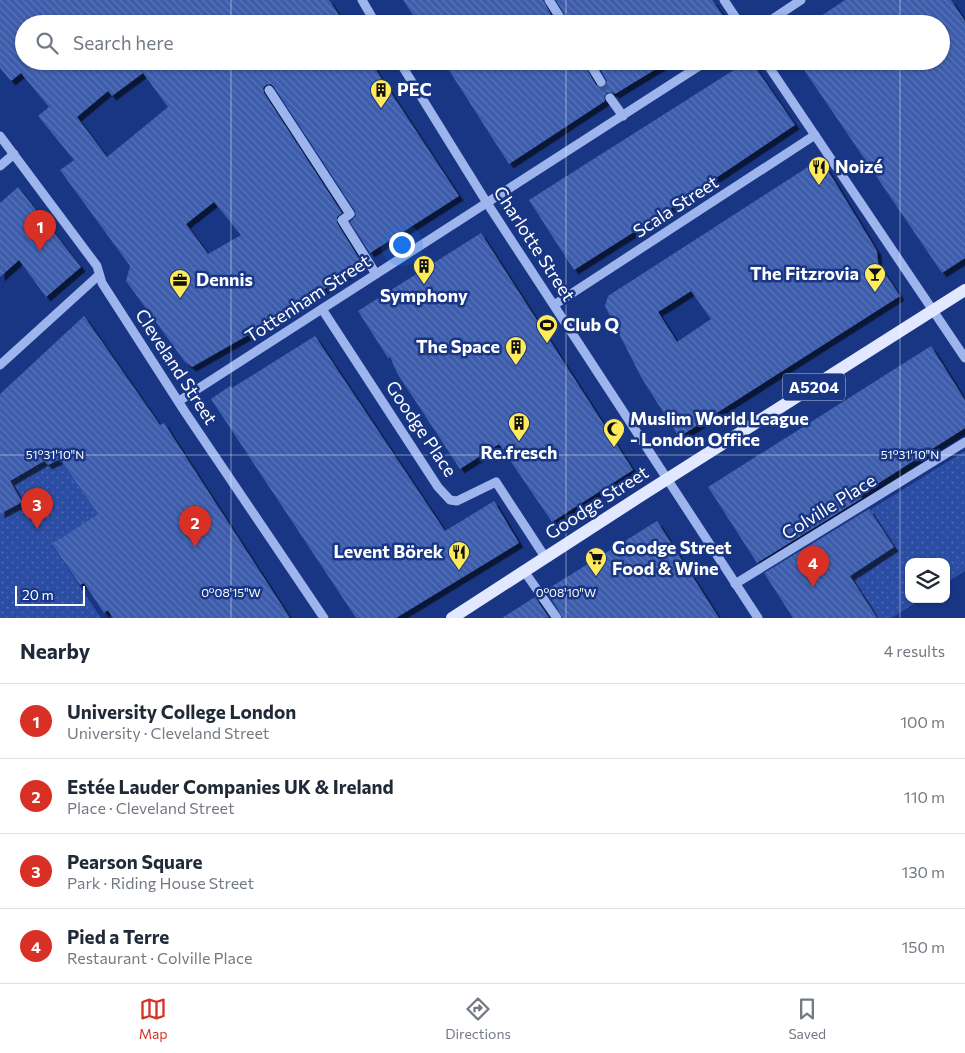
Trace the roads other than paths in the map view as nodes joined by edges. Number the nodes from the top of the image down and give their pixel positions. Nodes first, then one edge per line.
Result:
1 (362, 0) edge
2 (549, 0) edge
3 (724, 0) edge
4 (801, 0) edge
5 (371, 15) edge
6 (558, 15) edge
7 (734, 15) edge
8 (778, 15) edge
9 (406, 70) edge
10 (594, 70) edge
11 (693, 70) edge
12 (771, 70) edge
13 (601, 82) tunnel mouth
14 (268, 90) dead end
15 (610, 98) tunnel mouth
16 (623, 116) junction
17 (815, 135) junction
18 (0, 136) edge
19 (14, 154) junction
20 (0, 166) edge
21 (487, 203) junction
22 (376, 274) junction
23 (99, 275) junction
24 (965, 290) edge
25 (554, 305) junction
26 (322, 309) junction
27 (934, 311) junction
28 (965, 358) edge
29 (0, 365) edge
30 (179, 402) junction
31 (965, 442) edge
32 (667, 479) junction
33 (545, 557) junction
34 (524, 571) junction
35 (736, 584) junction
36 (324, 618) edge
37 (452, 618) edge
38 (556, 618) edge
39 (758, 618) edge

1 - 5 street
2 - 6 street
3 - 7 street
4 - 8 street
9 - 21 street, Charlotte Street
10 - 13 street
11 - 16 street, Tottenham Street
12 - 17 street
14 - 22 street
15 - 16 street
16 - 21 street, Tottenham Street
17 - 25 street, Scala Street
17 - 27 street
18 - 19 street, Cleveland Street
19 - 20 street
19 - 23 street, Cleveland Street
21 - 22 street, Tottenham Street
21 - 25 street, Charlotte Street
22 - 26 street, Tottenham Street
23 - 29 street
23 - 30 street, Cleveland Street
24 - 27 main road, Goodge Street / A5204
25 - 32 street, Charlotte Street
26 - 30 street, Tottenham Street
26 - 33 street, Goodge Place
27 - 28 street
27 - 32 main road, Goodge Street / A5204
30 - 36 street, Cleveland Street
31 - 35 street, Colville Place
32 - 33 main road, Goodge Street / A5204
32 - 35 street, Charlotte Street
33 - 34 main road, Goodge Street / A5204
34 - 37 main road, Goodge Street / A5204
34 - 38 street
35 - 39 street, Charlotte Street

